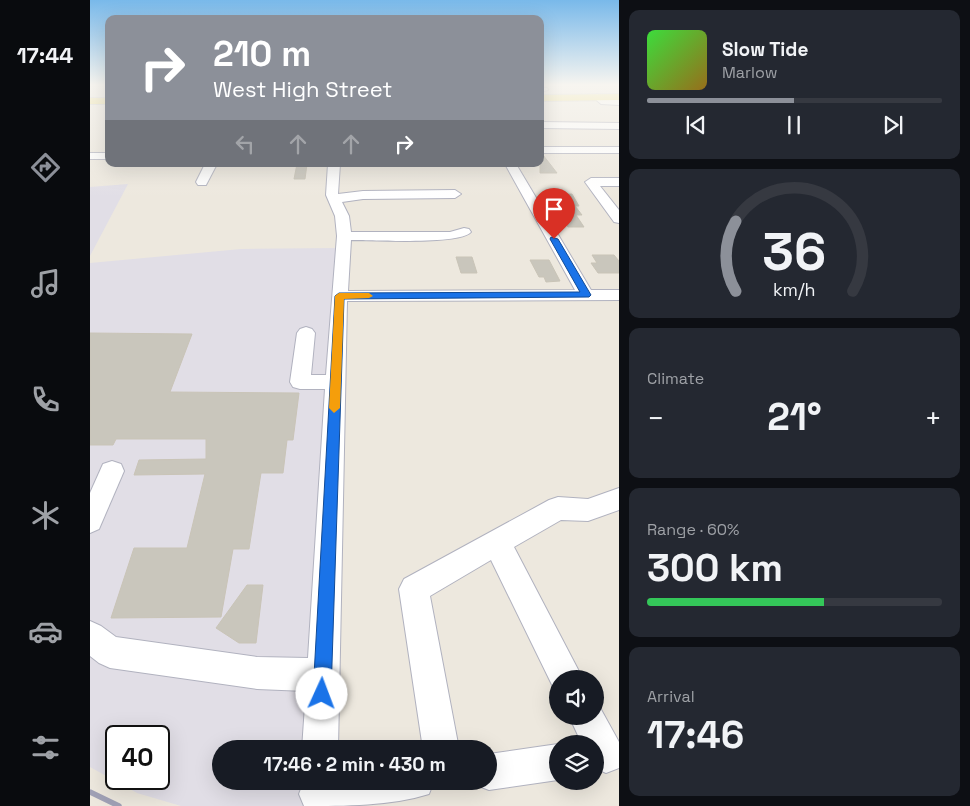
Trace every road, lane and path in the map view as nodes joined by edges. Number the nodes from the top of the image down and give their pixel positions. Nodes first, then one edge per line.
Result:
1 (544, 125) edge
2 (619, 126) edge
3 (544, 150) edge
4 (619, 150) edge
5 (90, 156) edge
6 (105, 156) edge
7 (210, 167) edge
8 (334, 167) edge
9 (512, 167) edge
10 (202, 182) dead end
11 (619, 182) edge
12 (455, 194) dead end
13 (333, 199) junction
14 (619, 218) edge
15 (464, 232) dead end
16 (344, 236) junction
17 (586, 295) junction
18 (619, 295) edge
19 (339, 296) junction
20 (306, 333) dead end
21 (335, 382) junction
22 (112, 471) dead end
23 (619, 499) edge
24 (90, 521) edge
25 (498, 543) junction
26 (90, 637) edge
27 (562, 670) edge
28 (323, 676) junction
29 (591, 725) edge
30 (320, 740) edge
31 (439, 740) edge
32 (607, 755) edge
33 (549, 763) edge
34 (497, 771) edge
35 (348, 790) edge
36 (318, 794) edge

1 - 2 street
3 - 4 street
5 - 6 street
7 - 10 street
8 - 13 street
9 - 17 street
11 - 14 street
12 - 13 street
13 - 16 street
15 - 16 street
16 - 19 street
17 - 18 street
17 - 19 street
19 - 21 street
20 - 21 street
21 - 28 street
22 - 24 street
23 - 25 street
25 - 27 street
25 - 31 street
26 - 28 street
28 - 30 street
29 - 32 street
33 - 34 street
35 - 36 street

